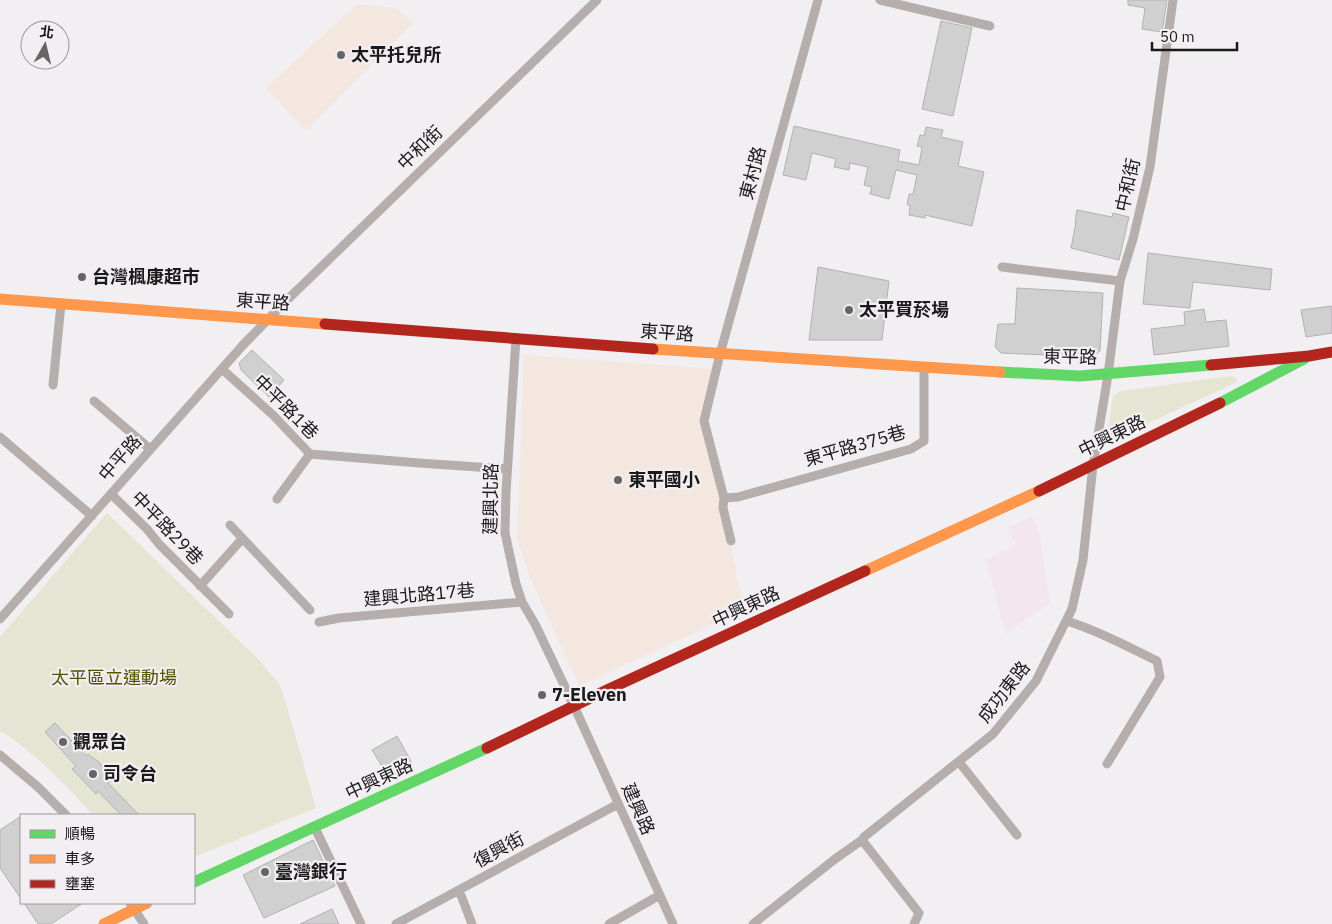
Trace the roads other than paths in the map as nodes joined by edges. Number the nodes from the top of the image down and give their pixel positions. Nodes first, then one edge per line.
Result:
1 (597, 0) edge
2 (818, 0) edge
3 (880, 0) edge
4 (1173, 0) edge
5 (990, 26) dead end
6 (1002, 267) dead end
7 (1120, 281) junction
8 (0, 299) edge
9 (61, 304) junction
10 (267, 320) junction
11 (516, 338) junction
12 (1332, 352) edge
13 (720, 354) junction
14 (1309, 356) junction
15 (924, 368) junction
16 (222, 369) junction
17 (1108, 374) junction
18 (53, 384) dead end
19 (94, 401) dead end
20 (1, 440) edge
21 (150, 449) junction
22 (310, 454) junction
23 (1093, 465) junction
24 (508, 469) junction
25 (111, 494) junction
26 (724, 498) junction
27 (277, 499) dead end
28 (92, 516) junction
29 (230, 525) dead end
30 (242, 539) junction
31 (731, 541) dead end
32 (200, 586) junction
33 (522, 602) junction
34 (310, 610) dead end
35 (229, 614) dead end
36 (0, 619) edge
37 (1067, 621) junction
38 (319, 622) dead end
39 (574, 706) junction
40 (0, 755) edge
41 (959, 762) junction
42 (1107, 764) dead end
43 (618, 804) junction
44 (65, 814) edge
45 (314, 828) junction
46 (1018, 835) dead end
47 (862, 840) junction
48 (195, 882) edge
49 (459, 890) junction
50 (660, 895) junction
51 (132, 906) edge
52 (104, 924) edge
53 (144, 924) edge
54 (361, 924) edge
55 (396, 924) edge
56 (472, 924) edge
57 (609, 924) edge
58 (673, 924) edge
59 (753, 924) edge
60 (914, 924) edge

1 - 10 street, 中和街
2 - 13 street, 東村路
3 - 5 street
4 - 7 street, 中和街
6 - 7 street
7 - 17 street, 中和街
8 - 9 street, 東平路
9 - 10 street, 東平路
9 - 18 street
10 - 11 street, 東平路
10 - 16 street, 中平路
11 - 13 street, 東平路
11 - 24 street, 建興北路
12 - 14 street, 東平路
13 - 15 street, 東平路
13 - 26 street
14 - 17 street, 東平路
14 - 23 street, 中興東路
15 - 17 street, 東平路
15 - 26 street, 東平路375巷
16 - 21 street, 中平路
16 - 22 street, 中平路1巷
17 - 23 street, 成功東路
19 - 21 street
20 - 28 street
21 - 25 street, 中平路
22 - 24 street, 中平路1巷
22 - 27 street
23 - 37 street, 成功東路
23 - 39 street, 中興東路
24 - 33 street, 建興北路
25 - 28 street, 中平路
25 - 32 street, 中平路29巷
26 - 31 street
28 - 36 street, 中平路
29 - 30 street
30 - 32 street, 中平路29巷
30 - 34 street
32 - 35 street, 中平路29巷
33 - 38 street, 建興北路17巷
33 - 39 street, 建興北路
37 - 41 street, 成功東路
37 - 42 street
39 - 43 street, 建興路
39 - 45 street, 中興東路
40 - 44 street
41 - 46 street
41 - 47 street, 成功東路
43 - 49 street, 復興街
43 - 50 street, 建興路
45 - 48 street, 中興東路
45 - 54 street
47 - 59 street, 成功東路
47 - 60 street
49 - 55 street, 復興街
49 - 56 street
50 - 57 street
50 - 58 street, 建興路
51 - 52 street
51 - 53 street

